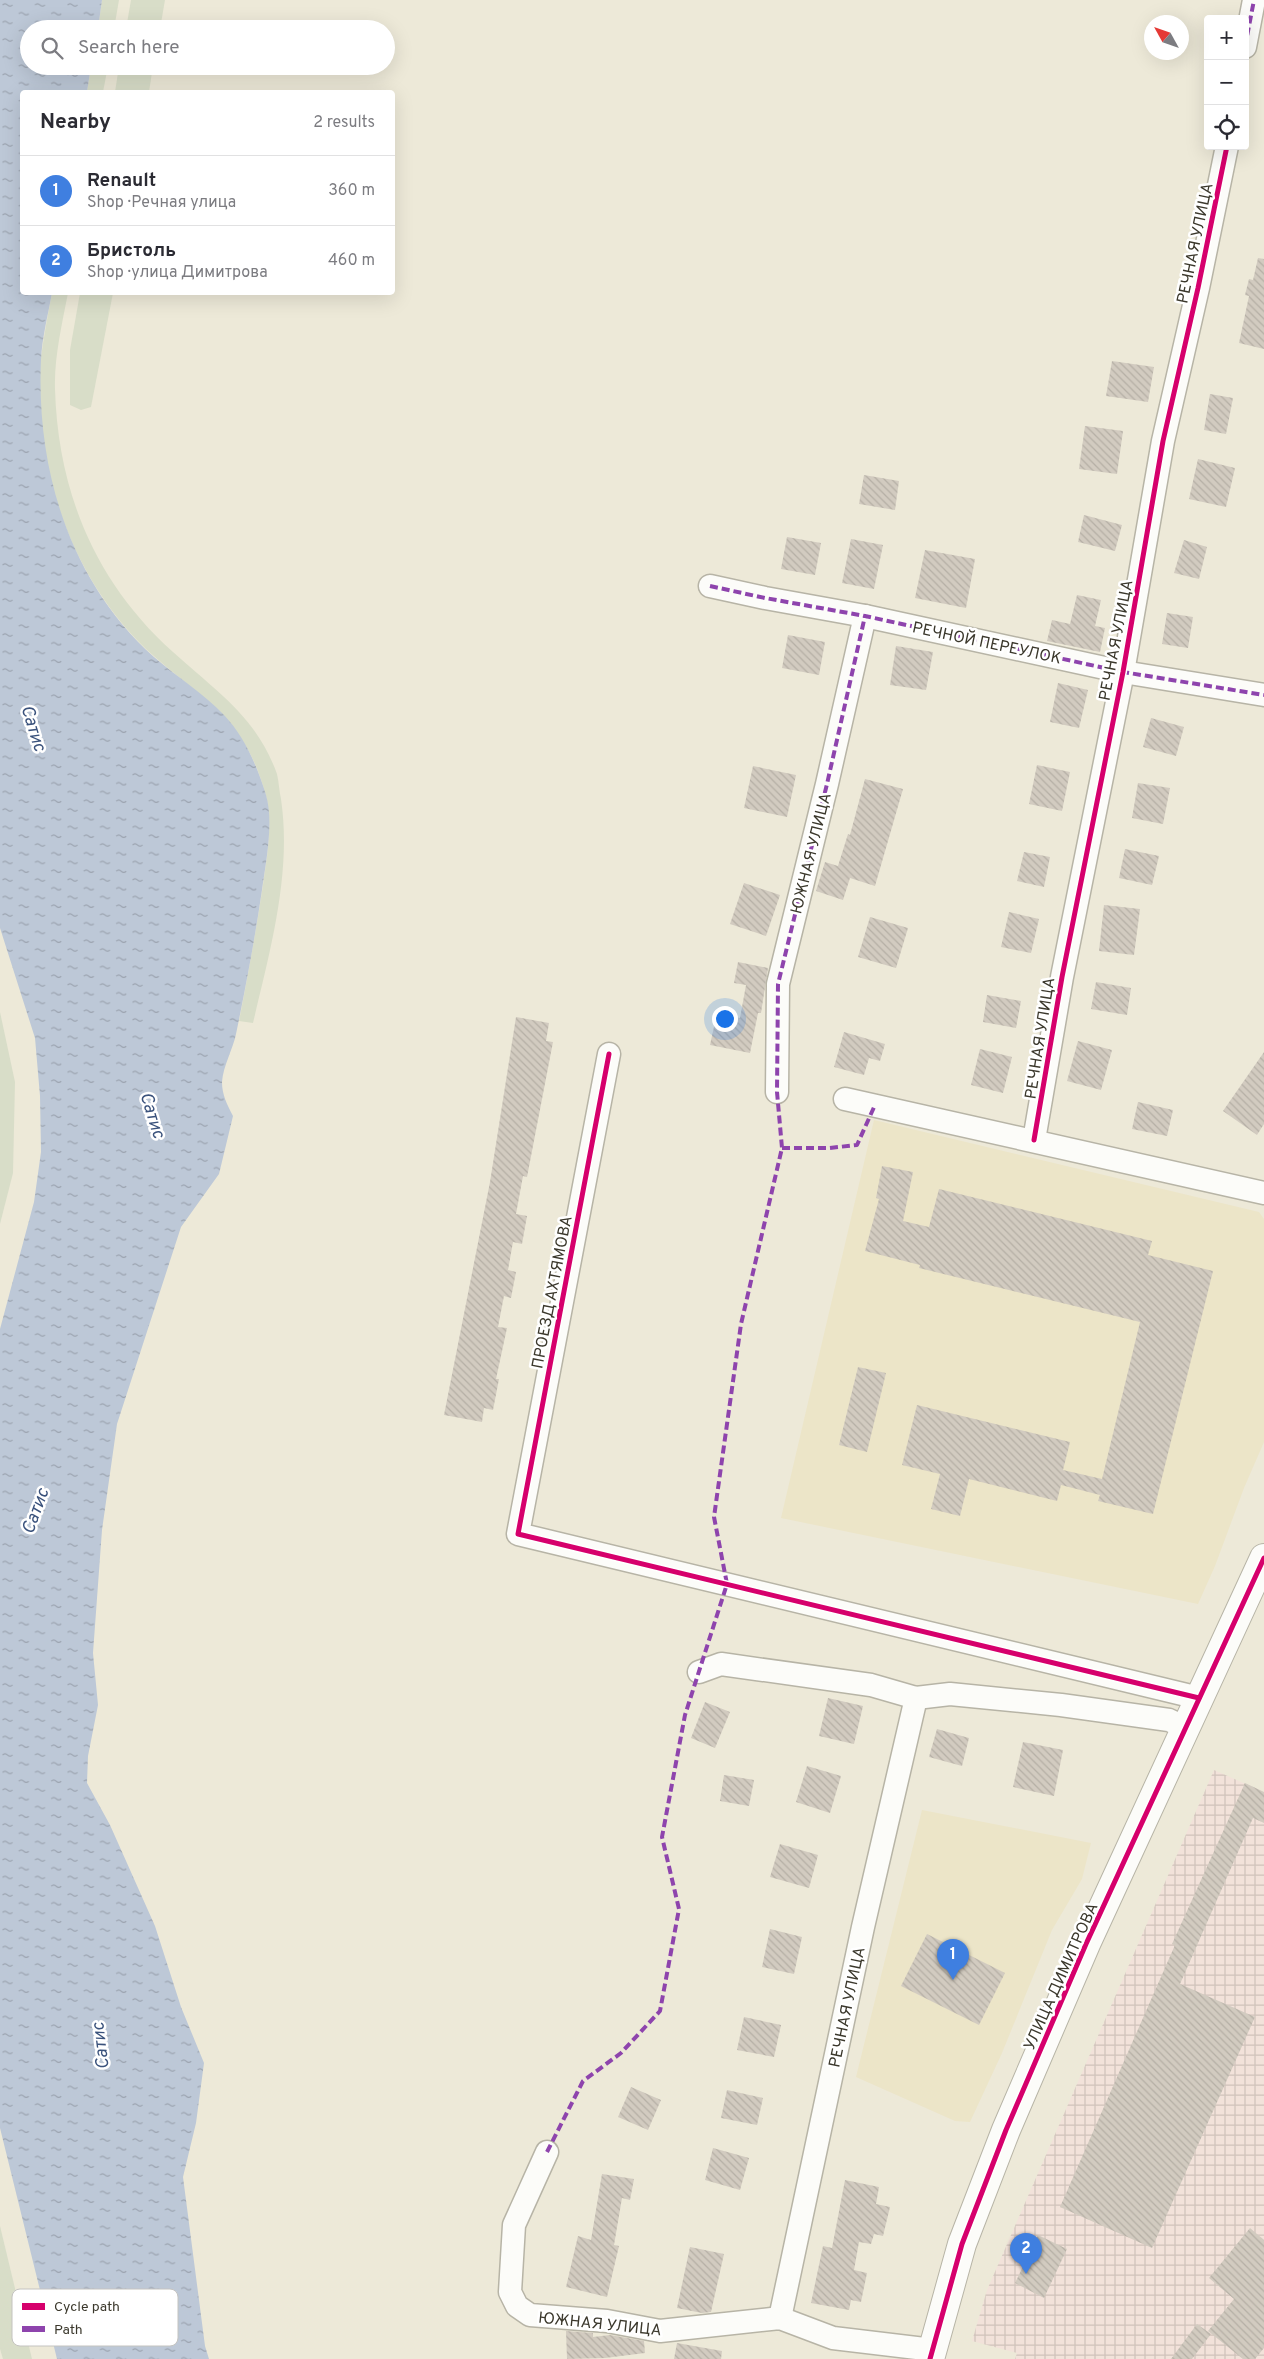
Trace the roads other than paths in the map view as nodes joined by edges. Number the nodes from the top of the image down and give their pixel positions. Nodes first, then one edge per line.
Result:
1 (1254, 0) edge
2 (1249, 26) edge
3 (1226, 150) edge
4 (710, 586) dead end
5 (865, 616) junction
6 (1123, 672) junction
7 (1264, 695) edge
8 (609, 1054) dead end
9 (777, 1092) dead end
10 (845, 1099) dead end
11 (1034, 1140) junction
12 (1264, 1193) edge
13 (1264, 1558) edge
14 (698, 1672) dead end
15 (916, 1698) junction
16 (1199, 1698) junction
17 (1186, 1728) junction
18 (547, 2152) dead end
19 (780, 2318) junction
20 (932, 2354) edge

1 - 2 street
3 - 6 street, РЕЧНАЯ УЛИЦА
4 - 5 street, РЕЧНОЙ ПЕРЕУЛОК
5 - 6 street, РЕЧНОЙ ПЕРЕУЛОК
5 - 9 street, ЮЖНАЯ УЛИЦА
6 - 7 street, РЕЧНОЙ ПЕРЕУЛОК
6 - 11 street, РЕЧНАЯ УЛИЦА
8 - 16 street, ПРОЕЗД АХТЯМОВА
10 - 11 street
11 - 12 street
13 - 16 street, УЛИЦА ДИМИТРОВА
14 - 15 street
15 - 17 street
15 - 19 street, РЕЧНАЯ УЛИЦА
16 - 17 street, УЛИЦА ДИМИТРОВА
17 - 20 street, УЛИЦА ДИМИТРОВА
18 - 19 street, ЮЖНАЯ УЛИЦА
19 - 20 street, ЮЖНАЯ УЛИЦА

